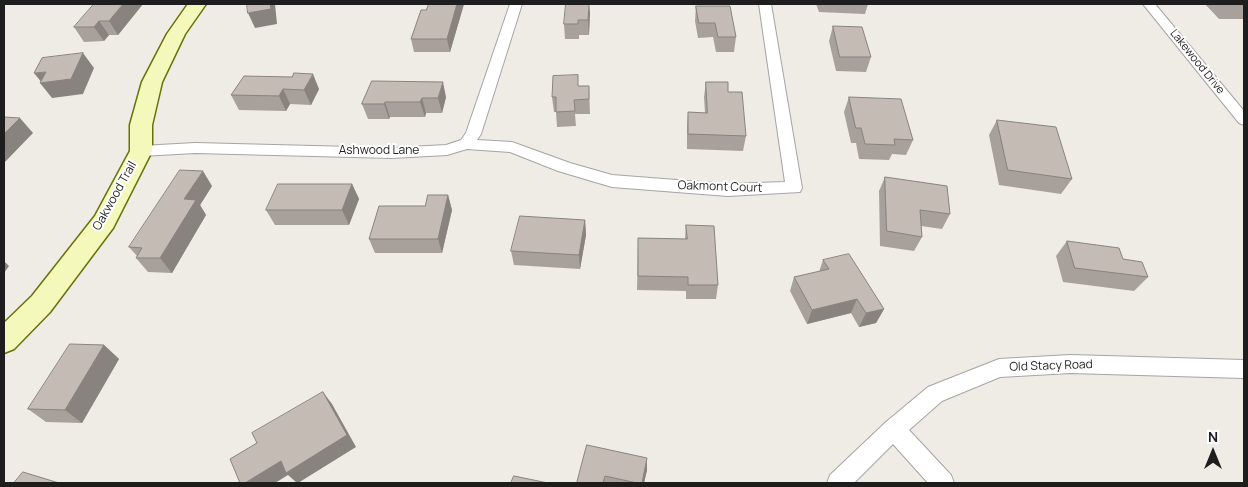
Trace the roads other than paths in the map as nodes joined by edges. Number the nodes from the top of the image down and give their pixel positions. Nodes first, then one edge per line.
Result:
1 (197, 4) edge
2 (516, 4) edge
3 (765, 4) edge
4 (1149, 4) edge
5 (1244, 120) edge
6 (466, 144) junction
7 (141, 151) junction
8 (4, 340) edge
9 (1244, 369) edge
10 (894, 429) junction
11 (838, 483) edge
12 (943, 483) edge

1 - 7 street, Oakwood Trail
2 - 6 street
3 - 6 street, Oakmont Court
4 - 5 street, Lakewood Drive
6 - 7 street, Ashwood Lane
7 - 8 street, Oakwood Trail
9 - 10 street, Old Stacy Road
10 - 11 street, Old Stacy Road
10 - 12 street

